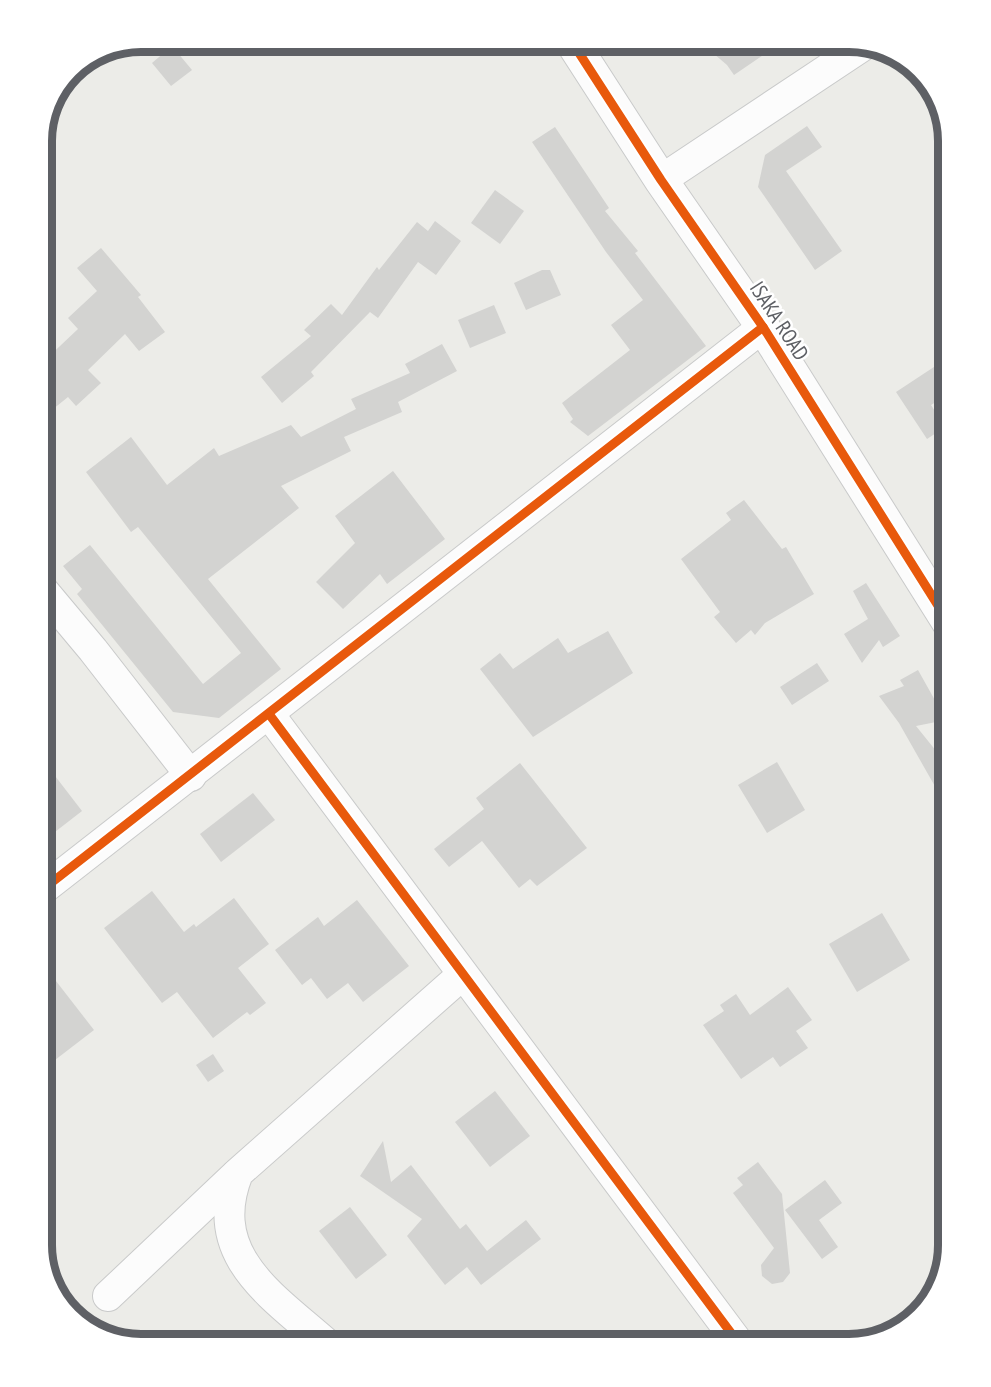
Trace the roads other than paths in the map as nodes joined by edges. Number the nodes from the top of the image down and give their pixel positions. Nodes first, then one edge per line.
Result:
1 (579, 53) edge
2 (852, 53) edge
3 (661, 180) junction
4 (763, 327) junction
5 (53, 602) edge
6 (938, 605) edge
7 (269, 714) junction
8 (191, 776) junction
9 (52, 882) edge
10 (462, 975) junction
11 (238, 1173) junction
12 (108, 1296) dead end
13 (316, 1334) edge
14 (732, 1334) edge

1 - 3 street, ISAKA ROAD
2 - 3 street
3 - 4 street, ISAKA ROAD
4 - 6 street, ISAKA ROAD
4 - 7 street
5 - 8 street
7 - 8 street
7 - 10 street
8 - 9 street
10 - 11 street
10 - 14 street
11 - 12 street
11 - 13 street

